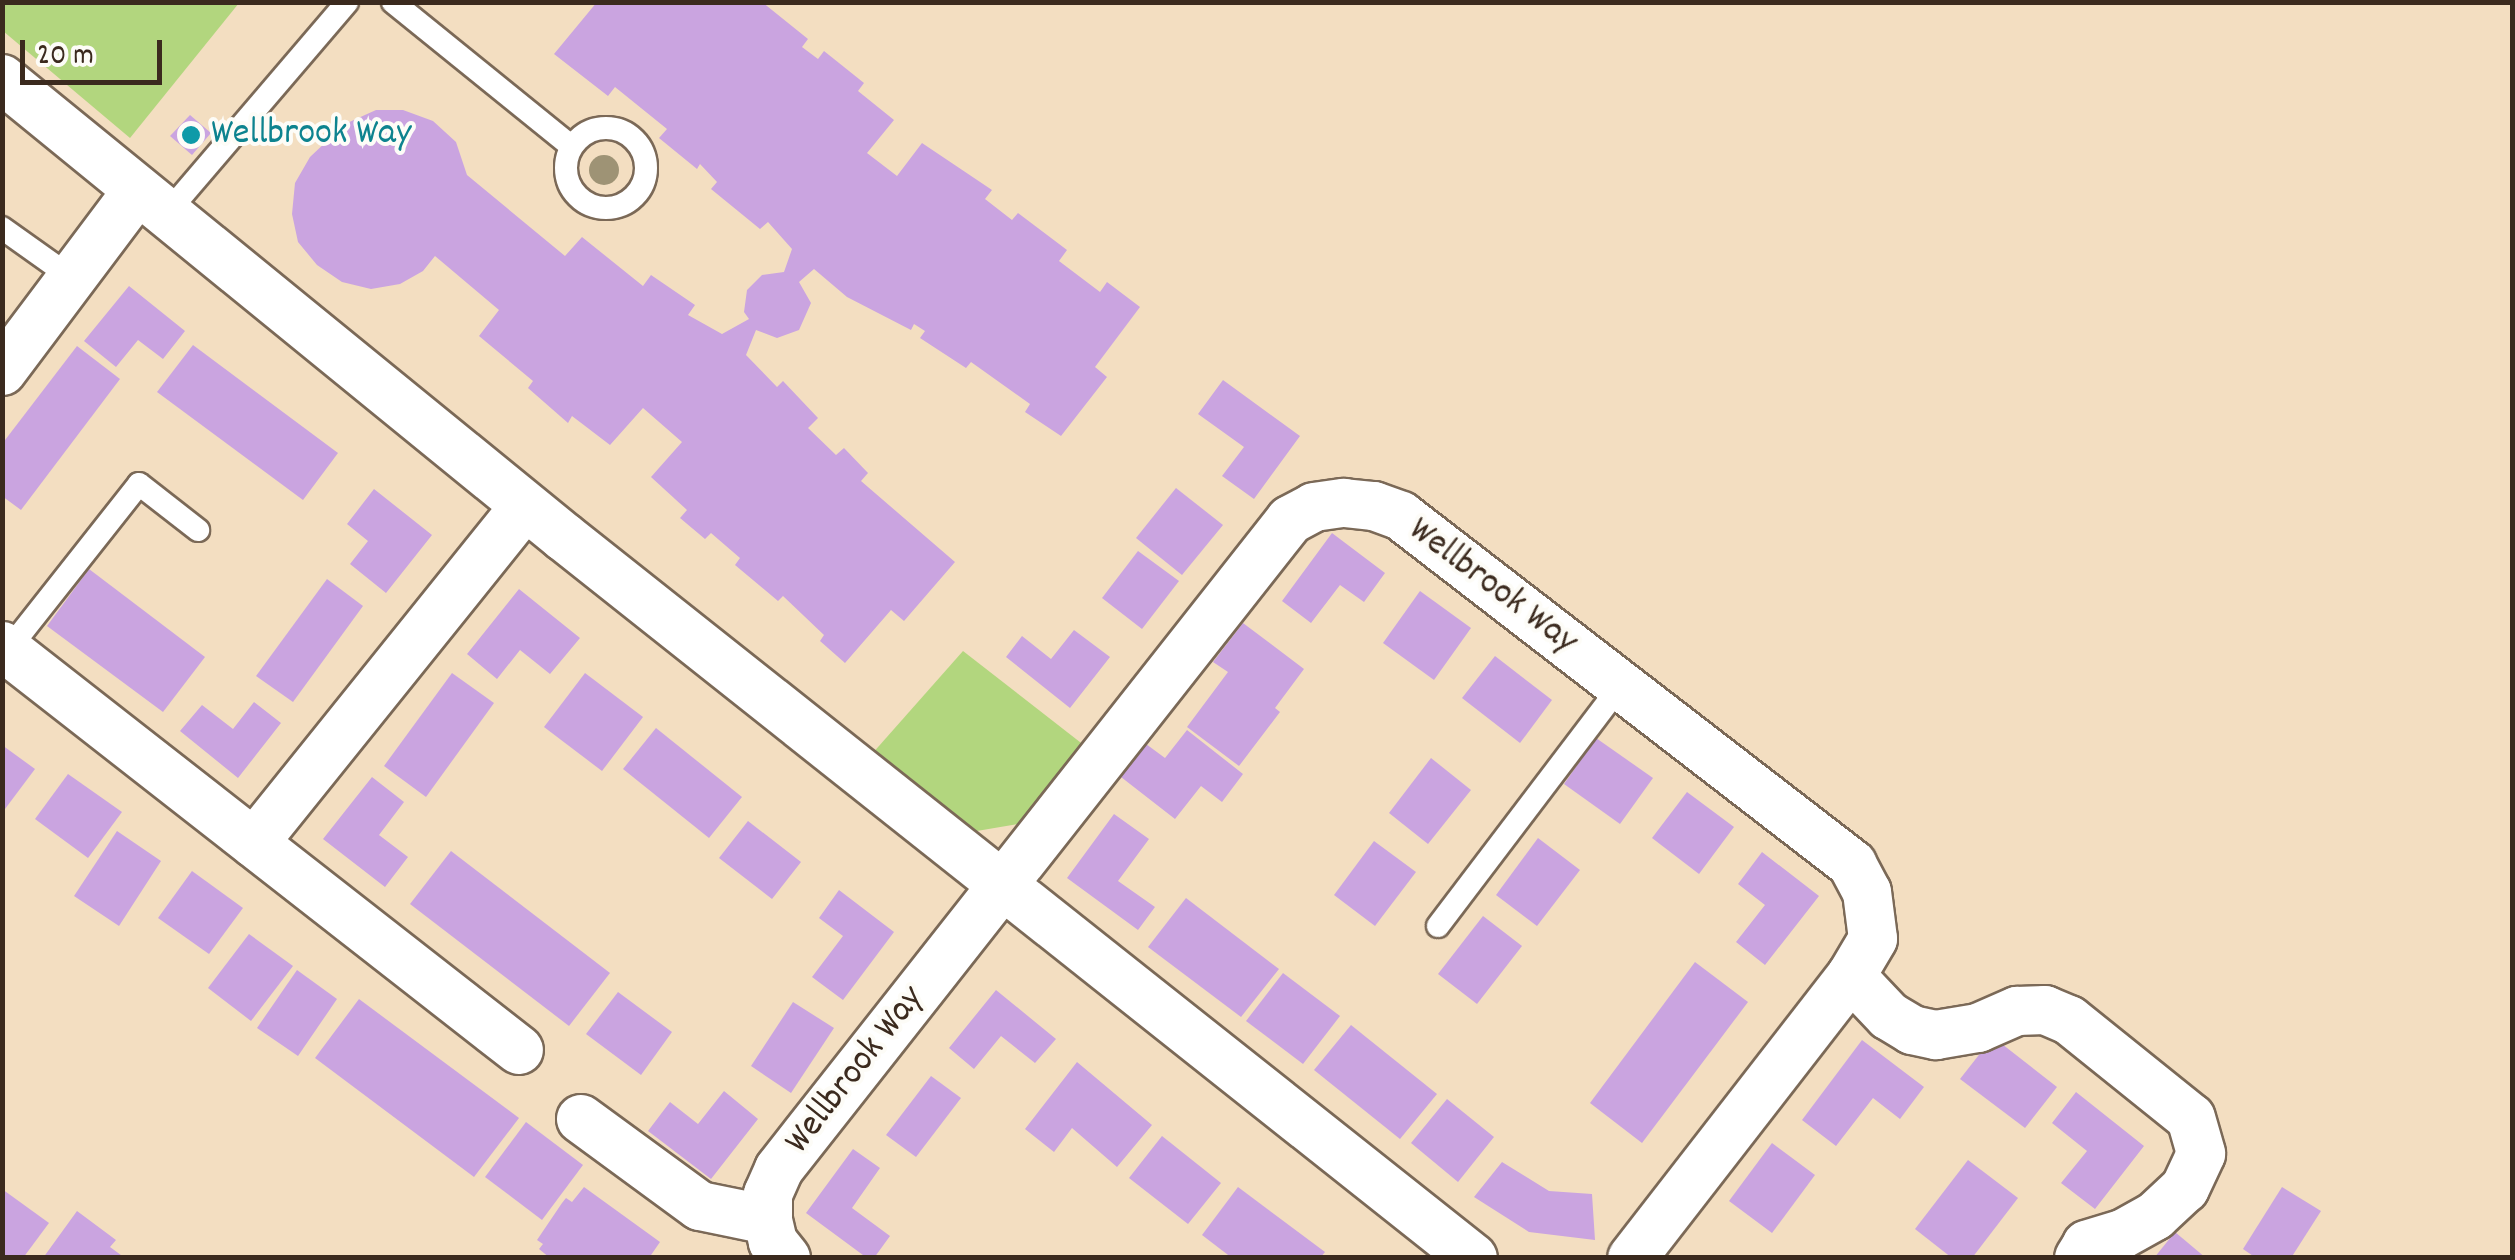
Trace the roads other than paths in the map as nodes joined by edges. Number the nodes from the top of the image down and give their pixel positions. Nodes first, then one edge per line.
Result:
1 (347, 2) edge
2 (393, 2) edge
3 (2, 79) edge
4 (571, 146) dead end
5 (153, 202) junction
6 (2, 228) edge
7 (72, 278) junction
8 (2, 371) edge
9 (525, 506) junction
10 (198, 530) dead end
11 (5, 648) edge
12 (1620, 685) junction
13 (254, 843) junction
14 (1002, 885) junction
15 (1438, 926) dead end
16 (1851, 976) junction
17 (520, 1050) dead end
18 (581, 1119) dead end
19 (777, 1238) edge
20 (1473, 1258) edge
21 (1632, 1258) edge
22 (2078, 1258) edge

1 - 5 lane
2 - 4 lane
3 - 5 street
5 - 7 street
5 - 9 street
6 - 7 lane
7 - 8 street
9 - 13 street
9 - 14 street
10 - 11 lane
11 - 13 street
12 - 14 street, Wellbrook Way
12 - 15 lane
12 - 16 street, Wellbrook Way
13 - 17 street
14 - 19 street, Wellbrook Way
14 - 20 street
16 - 21 street, Wellbrook Way
16 - 22 street
18 - 19 street, Wellbrook Way

